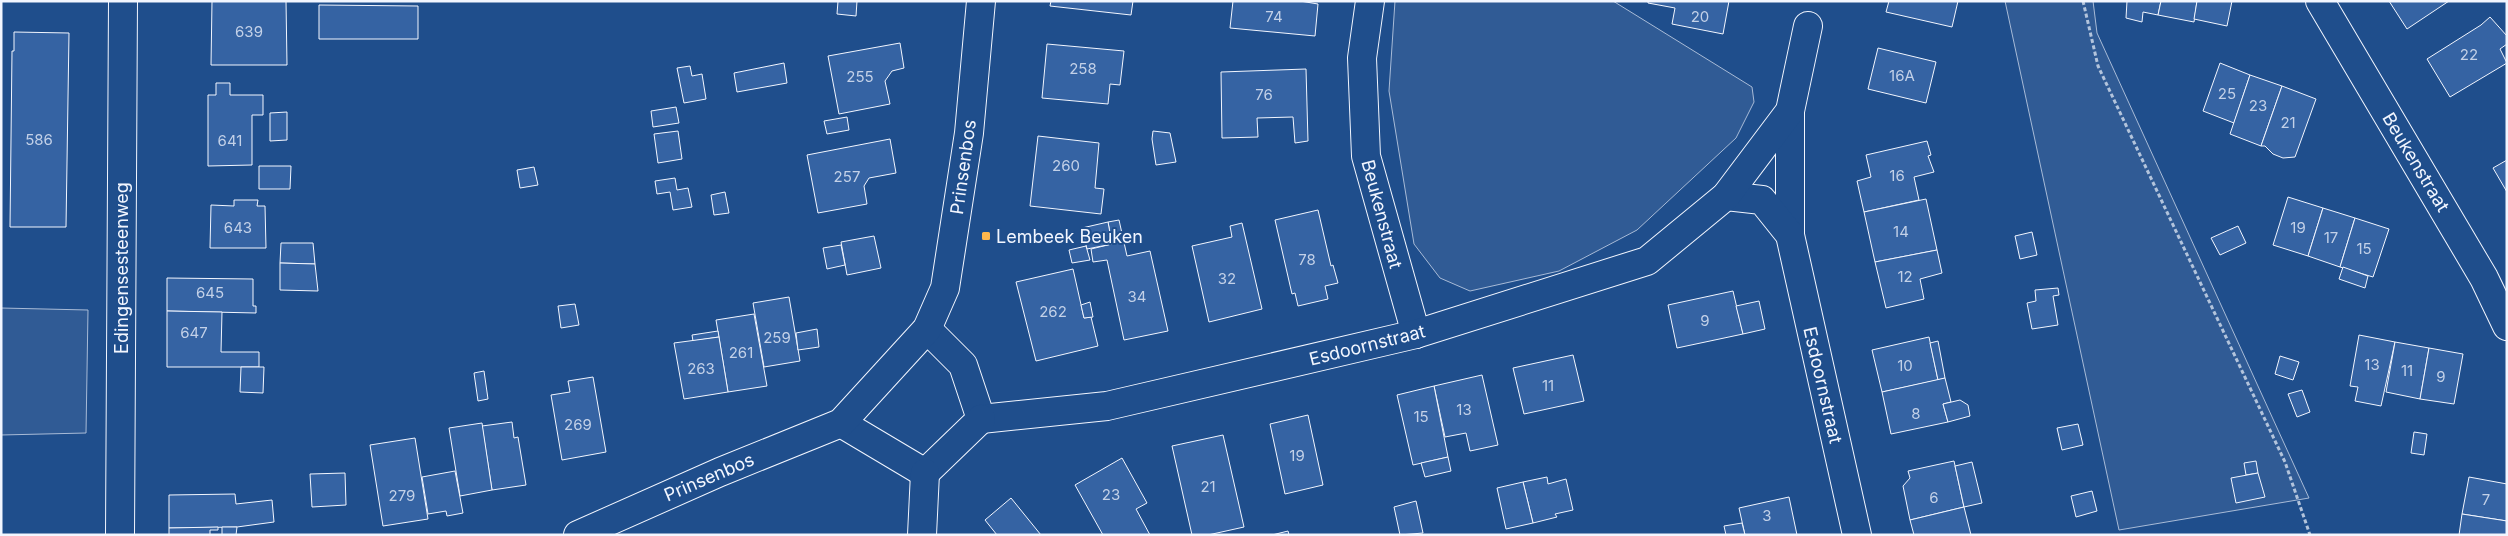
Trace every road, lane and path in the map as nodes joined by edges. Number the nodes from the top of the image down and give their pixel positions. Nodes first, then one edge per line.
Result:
1 (123, 1) edge
2 (981, 1) edge
3 (1370, 1) edge
4 (2083, 1) edge
5 (2320, 1) edge
6 (1808, 26) dead end
7 (1790, 111) junction
8 (1726, 196) junction
9 (1790, 235) junction
10 (2507, 326) edge
11 (927, 329) junction
12 (1416, 334) junction
13 (980, 419) junction
14 (841, 423) junction
15 (925, 473) junction
16 (120, 535) edge
17 (578, 535) edge
18 (922, 535) edge
19 (1857, 535) edge
20 (2310, 535) edge

1 - 16 street, Edingensesteenweg
2 - 11 street, Prinsenbos
3 - 12 street, Beukenstraat
4 - 20 path
5 - 10 street, Beukenstraat
6 - 7 street, Esdoornstraat
7 - 8 street, Esdoornstraat
7 - 9 street, Esdoornstraat
8 - 9 street, Esdoornstraat
8 - 12 street, Esdoornstraat
9 - 19 street, Esdoornstraat
11 - 13 street
11 - 14 street, Prinsenbos
12 - 13 street, Esdoornstraat
13 - 15 street
14 - 15 street
14 - 17 street, Prinsenbos
15 - 18 street

